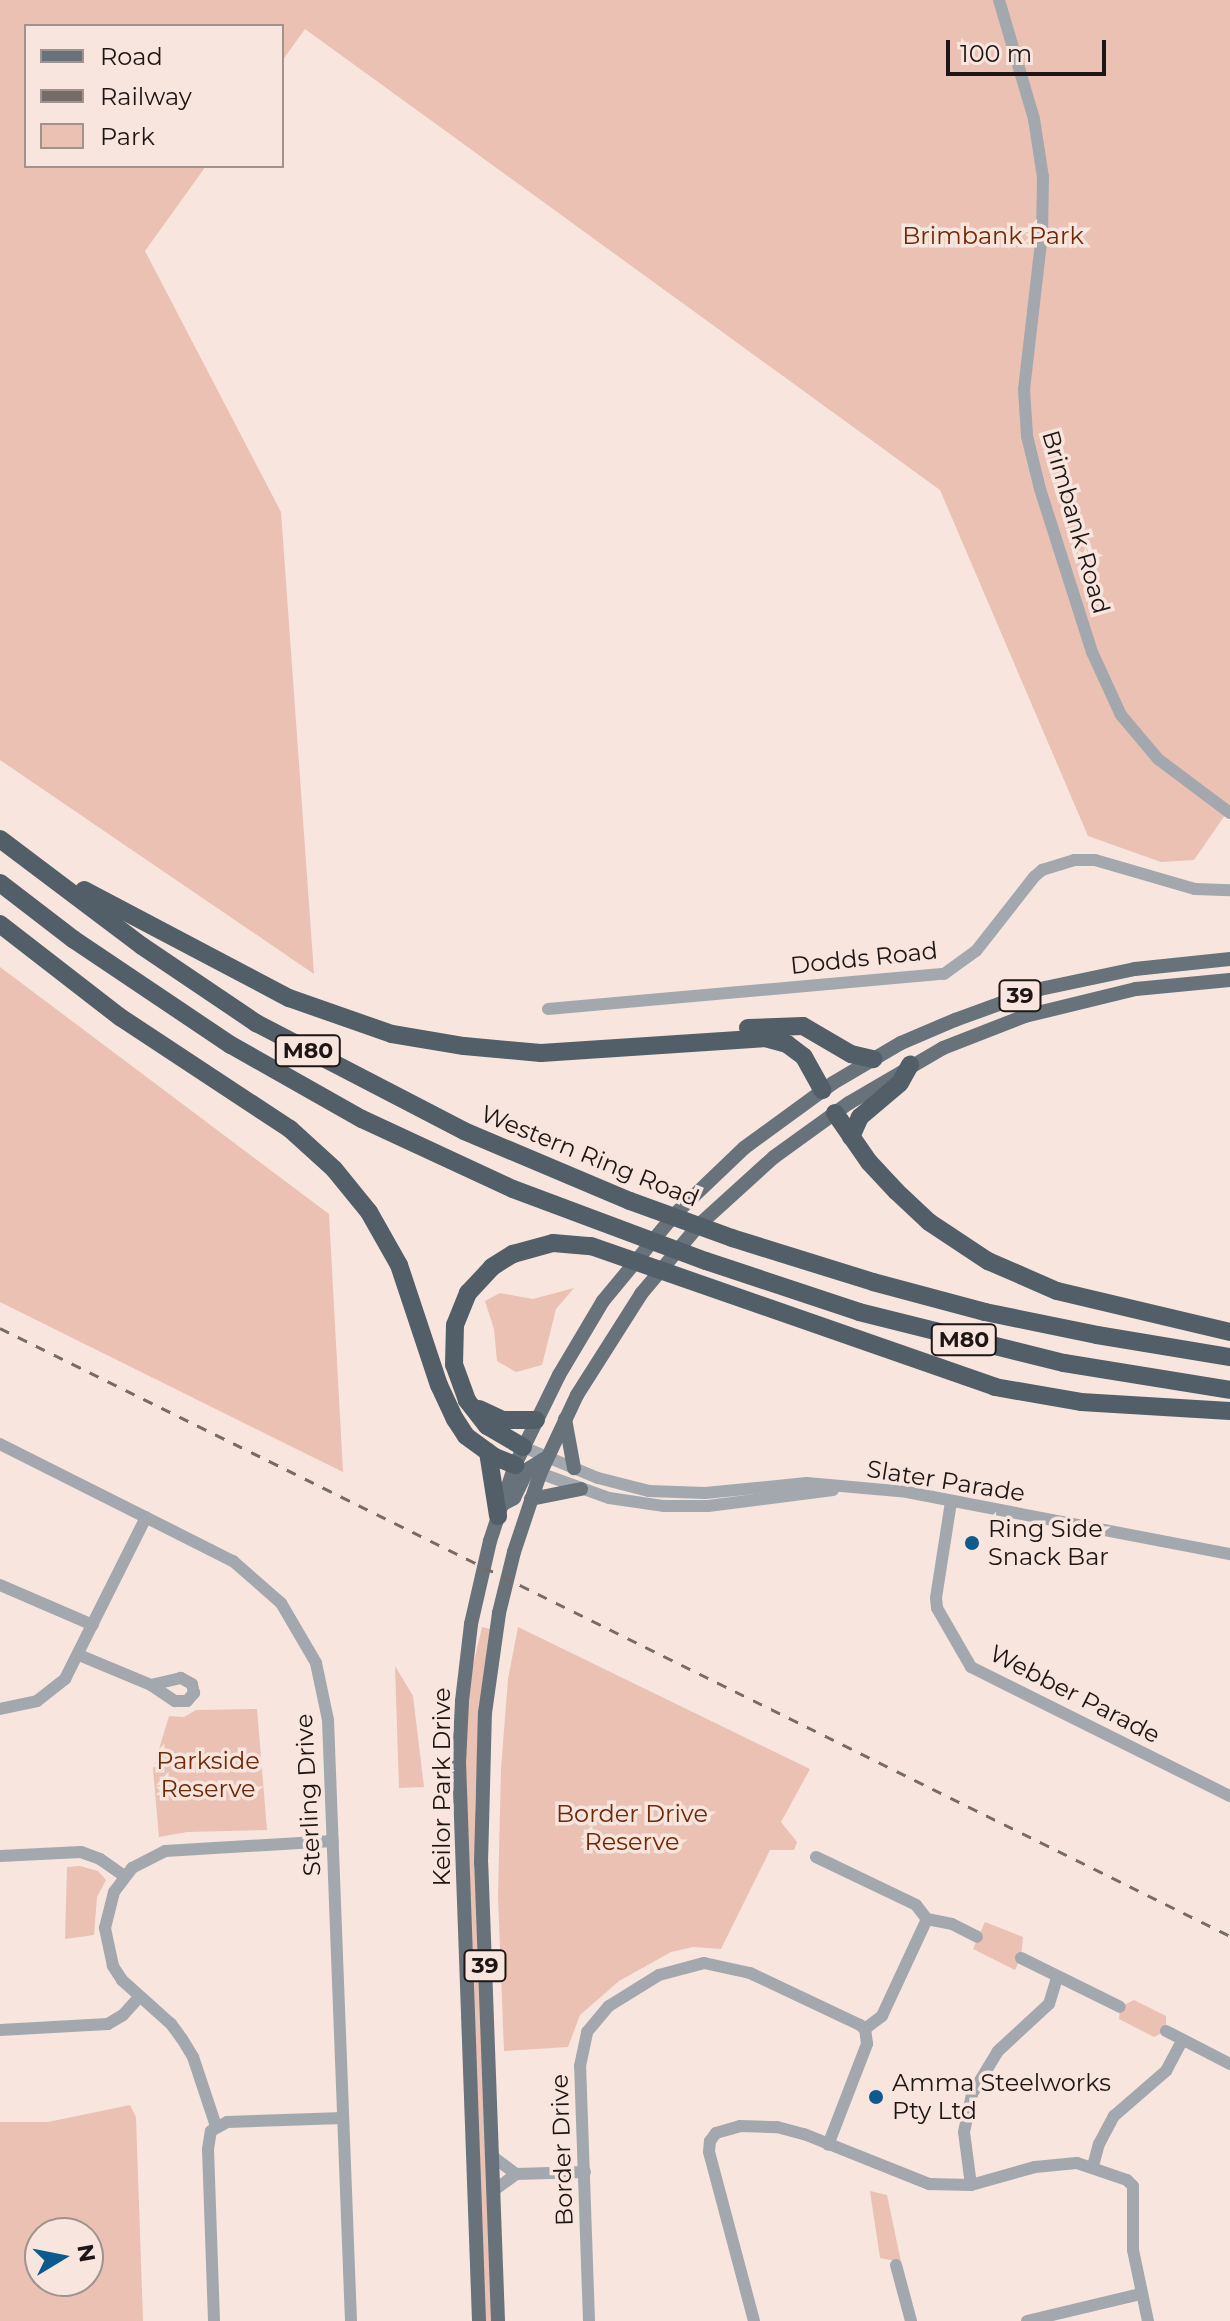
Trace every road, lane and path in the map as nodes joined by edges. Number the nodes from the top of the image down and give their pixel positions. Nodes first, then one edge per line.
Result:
1 (999, 0) edge
2 (1230, 813) edge
3 (0, 839) edge
4 (16, 851) junction
5 (0, 883) edge
6 (1230, 890) edge
7 (0, 924) edge
8 (1230, 959) edge
9 (1230, 980) edge
10 (548, 1009) dead end
11 (635, 1048) junction
12 (873, 1059) junction
13 (910, 1065) junction
14 (822, 1090) junction
15 (835, 1113) junction
16 (851, 1137) junction
17 (1230, 1332) edge
18 (1230, 1357) edge
19 (1230, 1390) edge
20 (467, 1400) junction
21 (1230, 1411) edge
22 (565, 1419) junction
23 (536, 1420) junction
24 (0, 1444) edge
25 (488, 1452) junction
26 (547, 1456) junction
27 (527, 1464) junction
28 (574, 1468) junction
29 (844, 1488) junction
30 (581, 1489) junction
31 (531, 1499) junction
32 (951, 1502) junction
33 (499, 1510) junction
34 (146, 1517) junction
35 (1230, 1554) edge
36 (0, 1585) edge
37 (93, 1625) junction
38 (79, 1655) junction
39 (151, 1685) dead end
40 (0, 1709) edge
41 (1230, 1796) edge
42 (333, 1841) junction
43 (0, 1856) edge
44 (816, 1857) dead end
45 (123, 1875) junction
46 (927, 1919) junction
47 (977, 1937) dead end
48 (1021, 1958) dead end
49 (1057, 1978) junction
50 (139, 1997) junction
51 (1120, 2007) dead end
52 (865, 2029) junction
53 (0, 2030) edge
54 (1166, 2031) dead end
55 (1182, 2041) junction
56 (1230, 2064) edge
57 (343, 2118) junction
58 (216, 2126) junction
59 (828, 2145) junction
60 (492, 2156) junction
61 (1093, 2166) junction
62 (585, 2172) junction
63 (516, 2174) junction
64 (971, 2185) junction
65 (493, 2191) junction
66 (896, 2265) dead end
67 (1140, 2294) junction
68 (214, 2321) edge
69 (351, 2321) edge
70 (479, 2321) edge
71 (498, 2321) edge
72 (589, 2321) edge
73 (754, 2321) edge
74 (911, 2321) edge
75 (1027, 2321) edge
76 (1148, 2321) edge

1 - 2 street, Brimbank Road
3 - 4 highway, Western Ring Road / M80
4 - 11 highway
4 - 18 highway, Western Ring Road / M80
5 - 19 highway, M80
6 - 10 street, Dodds Road
7 - 25 highway
8 - 12 main road, Keilor Park Drive / 39
9 - 13 main road, Keilor Park Drive / 39
11 - 12 highway
11 - 14 highway
12 - 14 main road, Keilor Park Drive / 39
13 - 15 main road, Keilor Park Drive / 39
13 - 16 highway
14 - 15 main road
14 - 23 main road, Keilor Park Drive / 39
15 - 16 highway
15 - 22 main road, Keilor Park Drive / 39
16 - 17 highway
20 - 21 highway
20 - 23 highway
20 - 27 highway
22 - 26 main road, Keilor Park Drive / 39
22 - 28 main road
23 - 27 main road, Keilor Park Drive / 39
24 - 34 street, Sterling Drive
25 - 27 highway
25 - 33 highway
26 - 27 main road, Keilor Park Drive / 39
26 - 27 street, Slater Parade
26 - 28 street, Slater Parade
27 - 30 street, Slater Parade
27 - 31 main road, Keilor Park Drive / 39
27 - 33 main road, Keilor Park Drive / 39
28 - 29 street, Slater Parade
29 - 30 street, Slater Parade
29 - 32 street, Slater Parade
30 - 31 main road
31 - 60 main road, Keilor Park Drive / 39
32 - 35 street, Slater Parade
32 - 41 street, Webber Parade
33 - 70 main road, Keilor Park Drive / 39
34 - 37 street
34 - 42 street, Sterling Drive
36 - 37 street
37 - 38 street
38 - 39 street
38 - 40 street
42 - 45 street
42 - 57 street, Sterling Drive
43 - 45 street
44 - 46 street
45 - 50 street
46 - 47 street
46 - 52 street
48 - 49 street
49 - 51 street
49 - 64 street
50 - 53 street
50 - 58 street
52 - 59 street
52 - 62 street, Border Drive
54 - 55 street
55 - 56 street
55 - 61 street
57 - 58 street
57 - 69 street, Sterling Drive
58 - 68 street
59 - 64 street
59 - 73 street
60 - 63 street
60 - 65 main road, Keilor Park Drive / 39
61 - 64 street
61 - 67 street
62 - 63 street
62 - 72 street, Border Drive
63 - 65 street
65 - 71 main road, Keilor Park Drive / 39
66 - 74 street
67 - 75 street
67 - 76 street

